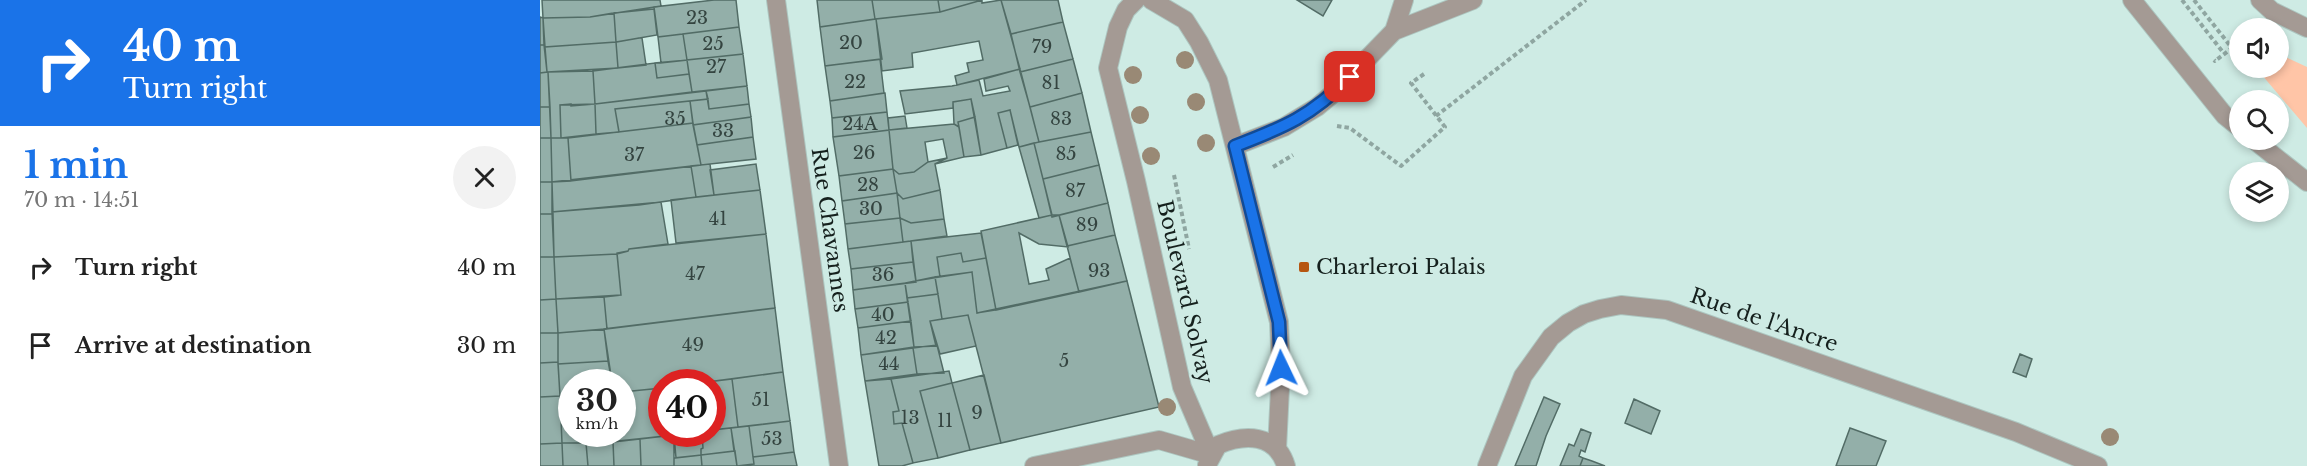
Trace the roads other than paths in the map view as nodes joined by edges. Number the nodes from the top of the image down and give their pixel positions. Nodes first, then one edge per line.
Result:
1 (776, 0) edge
2 (1136, 0) edge
3 (1151, 0) edge
4 (1391, 0) edge
5 (1404, 0) edge
6 (1473, 0) edge
7 (2132, 0) edge
8 (2260, 0) edge
9 (2307, 28) edge
10 (1394, 31) junction
11 (2229, 119) edge
12 (1235, 146) junction
13 (2267, 150) edge
14 (2307, 182) edge
15 (1277, 449) junction
16 (1208, 461) edge
17 (839, 466) edge
18 (1034, 466) edge
19 (1286, 466) edge
20 (1487, 466) edge
21 (2098, 466) edge

1 - 17 street, Rue Chavannes
2 - 16 street, Boulevard Solvay
3 - 12 street
4 - 10 street
5 - 10 street
6 - 10 street
7 - 11 street
8 - 9 street
10 - 12 street
12 - 15 street
13 - 14 street
15 - 16 street
15 - 19 street
16 - 18 street
20 - 21 street, Rue de l'Ancre

